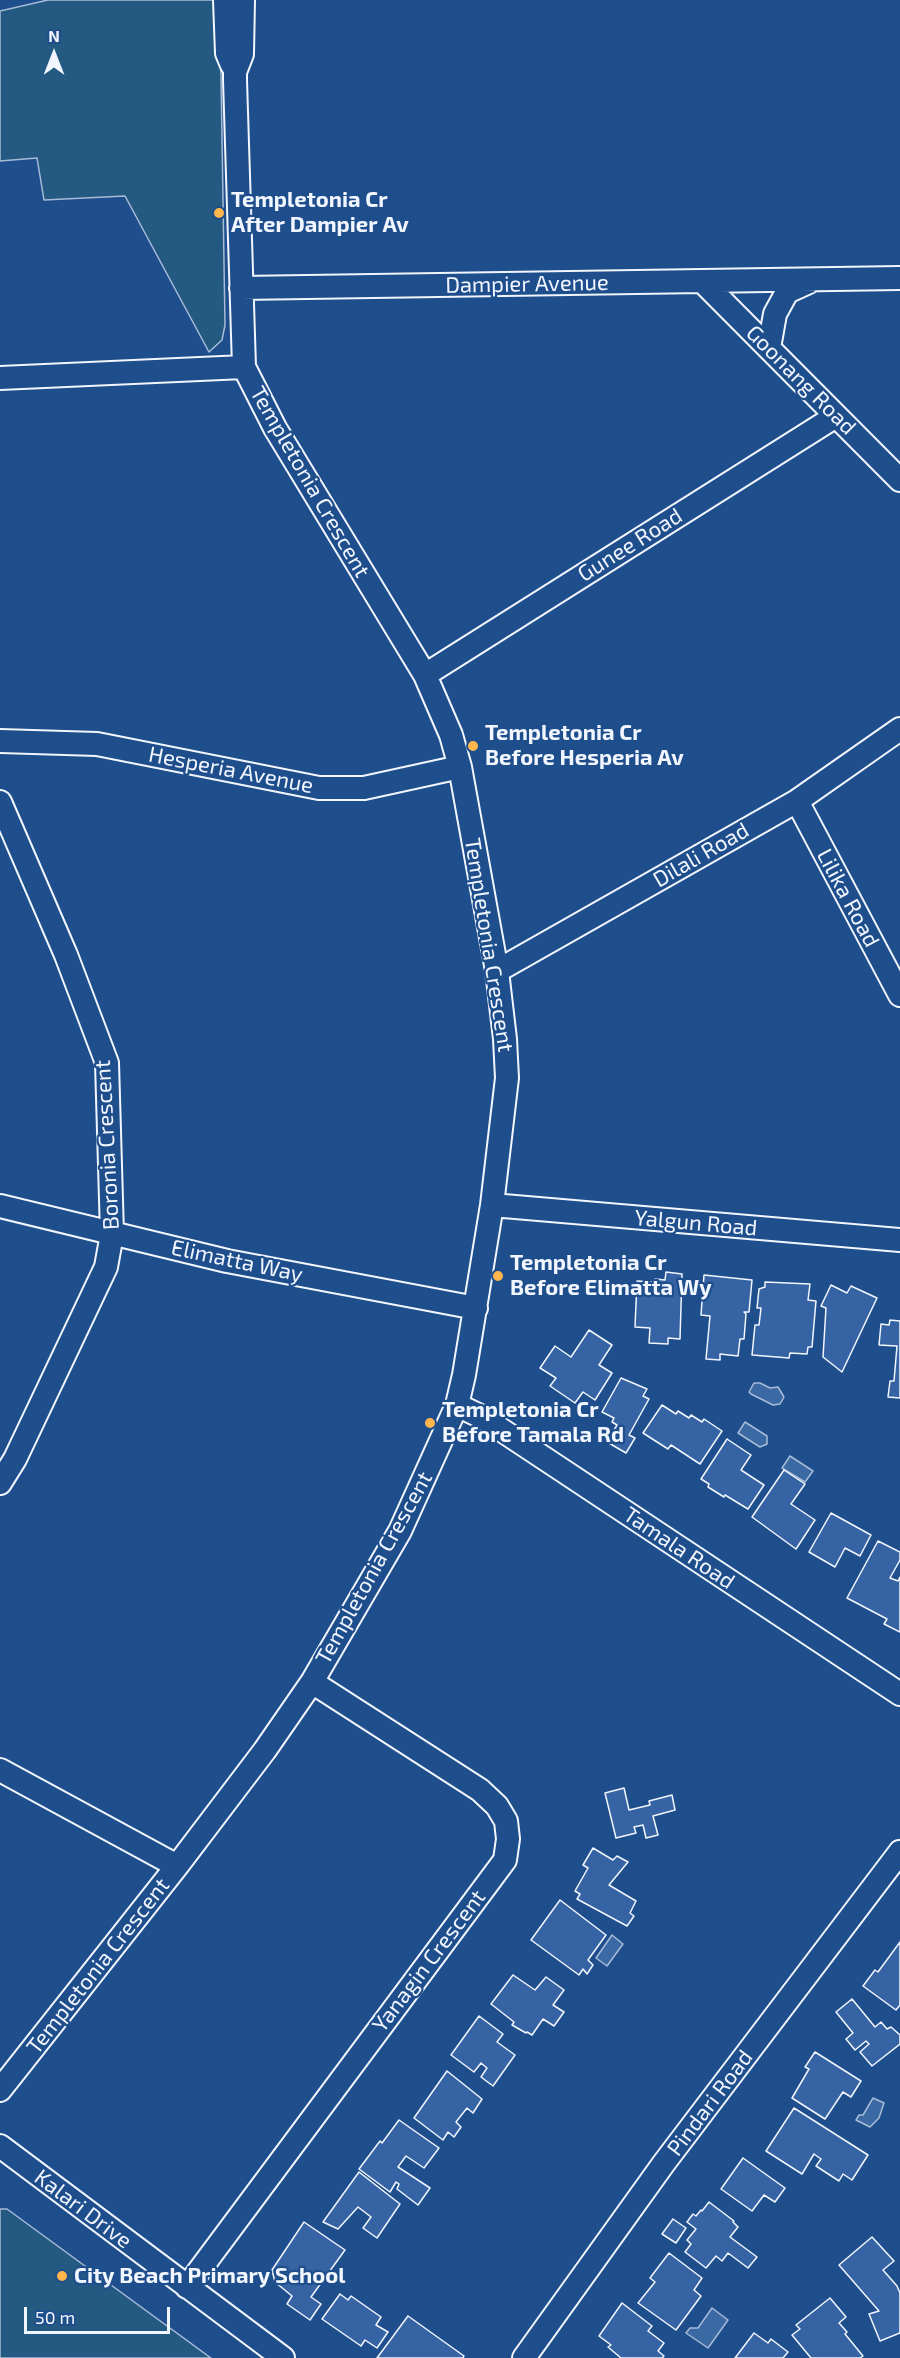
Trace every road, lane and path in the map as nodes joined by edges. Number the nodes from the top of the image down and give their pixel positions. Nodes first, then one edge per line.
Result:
1 (225, 0) edge
2 (243, 0) edge
3 (235, 72) junction
4 (900, 278) edge
5 (813, 280) junction
6 (702, 281) junction
7 (241, 288) junction
8 (769, 348) junction
9 (244, 367) junction
10 (0, 378) edge
11 (836, 416) junction
12 (900, 480) edge
13 (425, 675) junction
14 (900, 729) edge
15 (0, 741) edge
16 (460, 767) junction
17 (797, 801) junction
18 (0, 802) edge
19 (497, 970) junction
20 (900, 995) edge
21 (492, 1205) junction
22 (0, 1206) edge
23 (112, 1234) junction
24 (900, 1240) edge
25 (476, 1308) junction
26 (457, 1405) junction
27 (0, 1483) edge
28 (312, 1682) junction
29 (900, 1694) edge
30 (0, 1770) edge
31 (177, 1866) junction
32 (896, 1866) edge
33 (0, 2090) edge
34 (0, 2146) edge
35 (187, 2287) junction
36 (283, 2358) edge
37 (524, 2358) edge

1 - 3 street, Templetonia Crescent
2 - 3 street, Templetonia Crescent
3 - 7 street, Templetonia Crescent
4 - 5 street, Dampier Avenue
5 - 6 street, Dampier Avenue
5 - 8 street, Dampier Avenue
6 - 7 street, Dampier Avenue
6 - 8 street, Goonang Road
7 - 9 street, Templetonia Crescent
8 - 11 street, Goonang Road
9 - 10 street
9 - 13 street, Templetonia Crescent
11 - 12 street, Goonang Road
11 - 13 street, Gunee Road
13 - 16 street, Templetonia Crescent
14 - 17 street, Dilali Road
15 - 16 street, Hesperia Avenue
16 - 19 street, Templetonia Crescent
17 - 19 street, Dilali Road
17 - 20 street, Lilika Road
18 - 23 street, Boronia Crescent
19 - 21 street, Templetonia Crescent
21 - 24 street, Yalgun Road
21 - 25 street, Templetonia Crescent
22 - 23 street, Elimatta Way
23 - 25 street, Elimatta Way
23 - 27 street, Boronia Crescent
25 - 26 street, Templetonia Crescent
26 - 28 street, Templetonia Crescent
26 - 29 street, Tamala Road
28 - 31 street, Templetonia Crescent
28 - 35 street, Yanagin Crescent
30 - 31 street
31 - 33 street, Templetonia Crescent
32 - 37 street, Pindari Road
34 - 35 street, Kalari Drive
35 - 36 street, Kalari Drive

